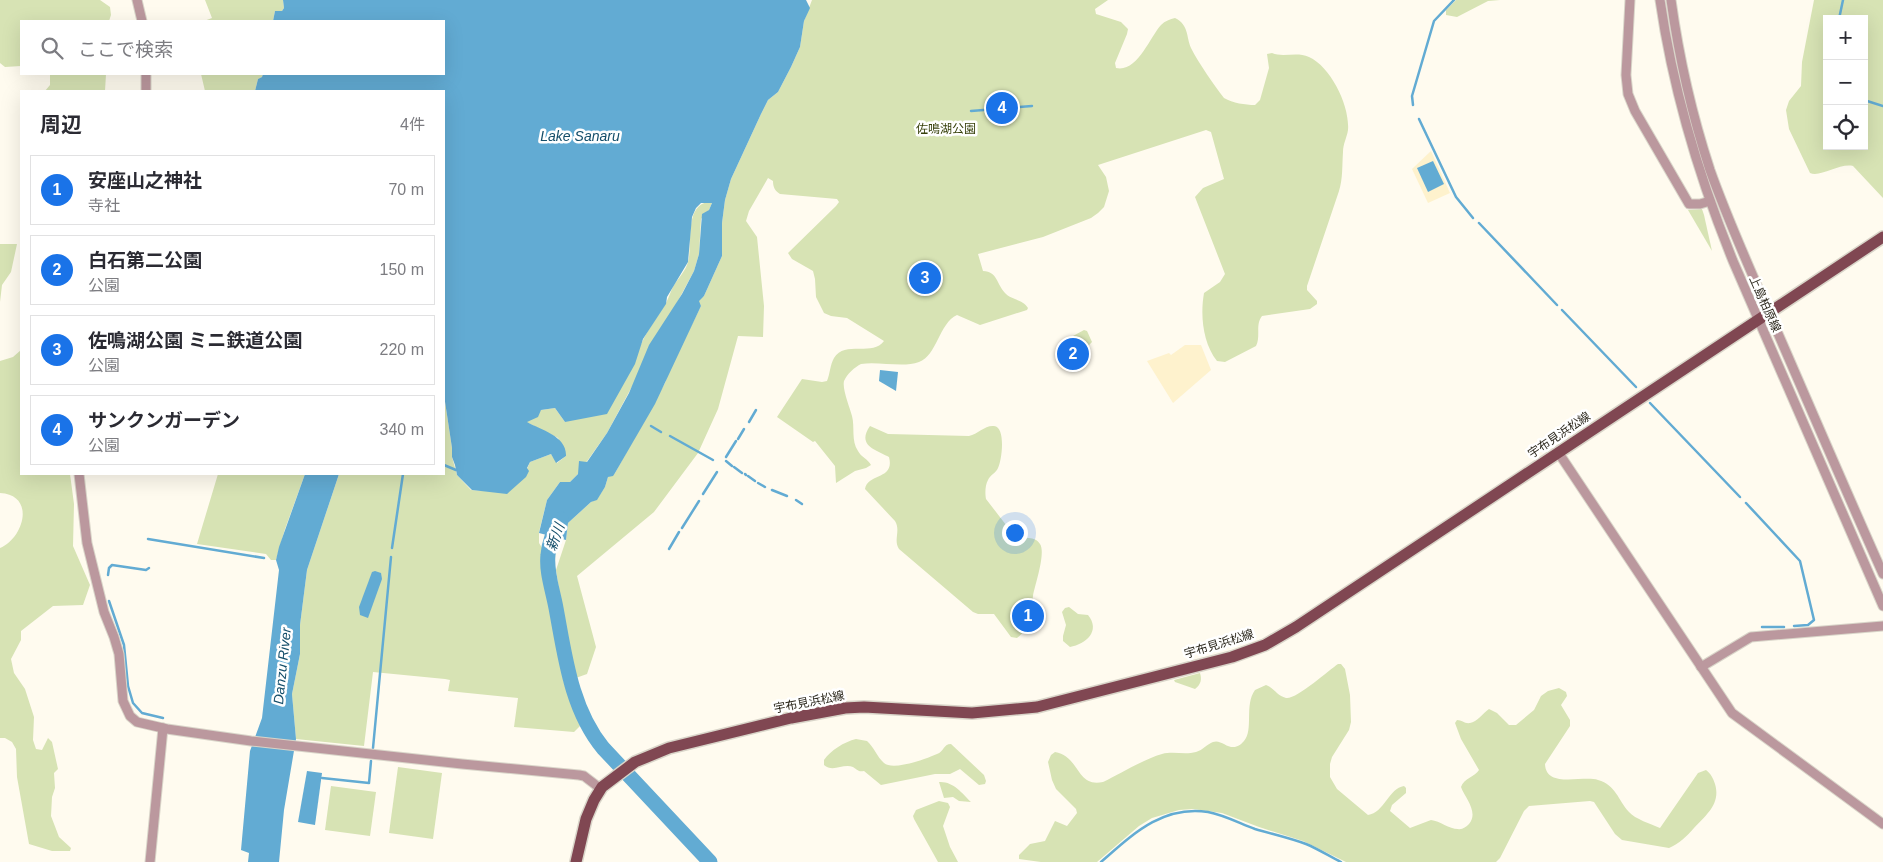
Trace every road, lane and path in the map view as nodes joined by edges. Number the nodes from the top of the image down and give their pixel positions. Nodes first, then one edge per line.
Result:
1 (138, 0) edge
2 (1630, 0) edge
3 (1660, 0) edge
4 (1671, 0) edge
5 (142, 20) edge
6 (146, 75) edge
7 (146, 90) edge
8 (1710, 201) junction
9 (1883, 237) edge
10 (1769, 312) junction
11 (1758, 319) junction
12 (1558, 452) junction
13 (79, 475) edge
14 (1883, 574) edge
15 (1883, 606) edge
16 (1883, 626) edge
17 (1701, 667) junction
18 (163, 728) junction
19 (601, 789) junction
20 (1883, 824) edge
21 (150, 862) edge
22 (576, 862) edge

1 - 5 street
2 - 8 street
3 - 8 street, 上島柏原線
4 - 10 street, 上島柏原線
6 - 7 street
8 - 11 street, 上島柏原線
9 - 10 main road, 宇布見浜松線
10 - 11 main road, 宇布見浜松線
10 - 14 street, 上島柏原線
11 - 12 main road, 宇布見浜松線
11 - 15 street, 上島柏原線
12 - 17 street
12 - 19 main road, 宇布見浜松線
13 - 18 street
16 - 17 street
17 - 20 street
18 - 19 street
18 - 21 street
19 - 22 main road, 宇布見浜松線

